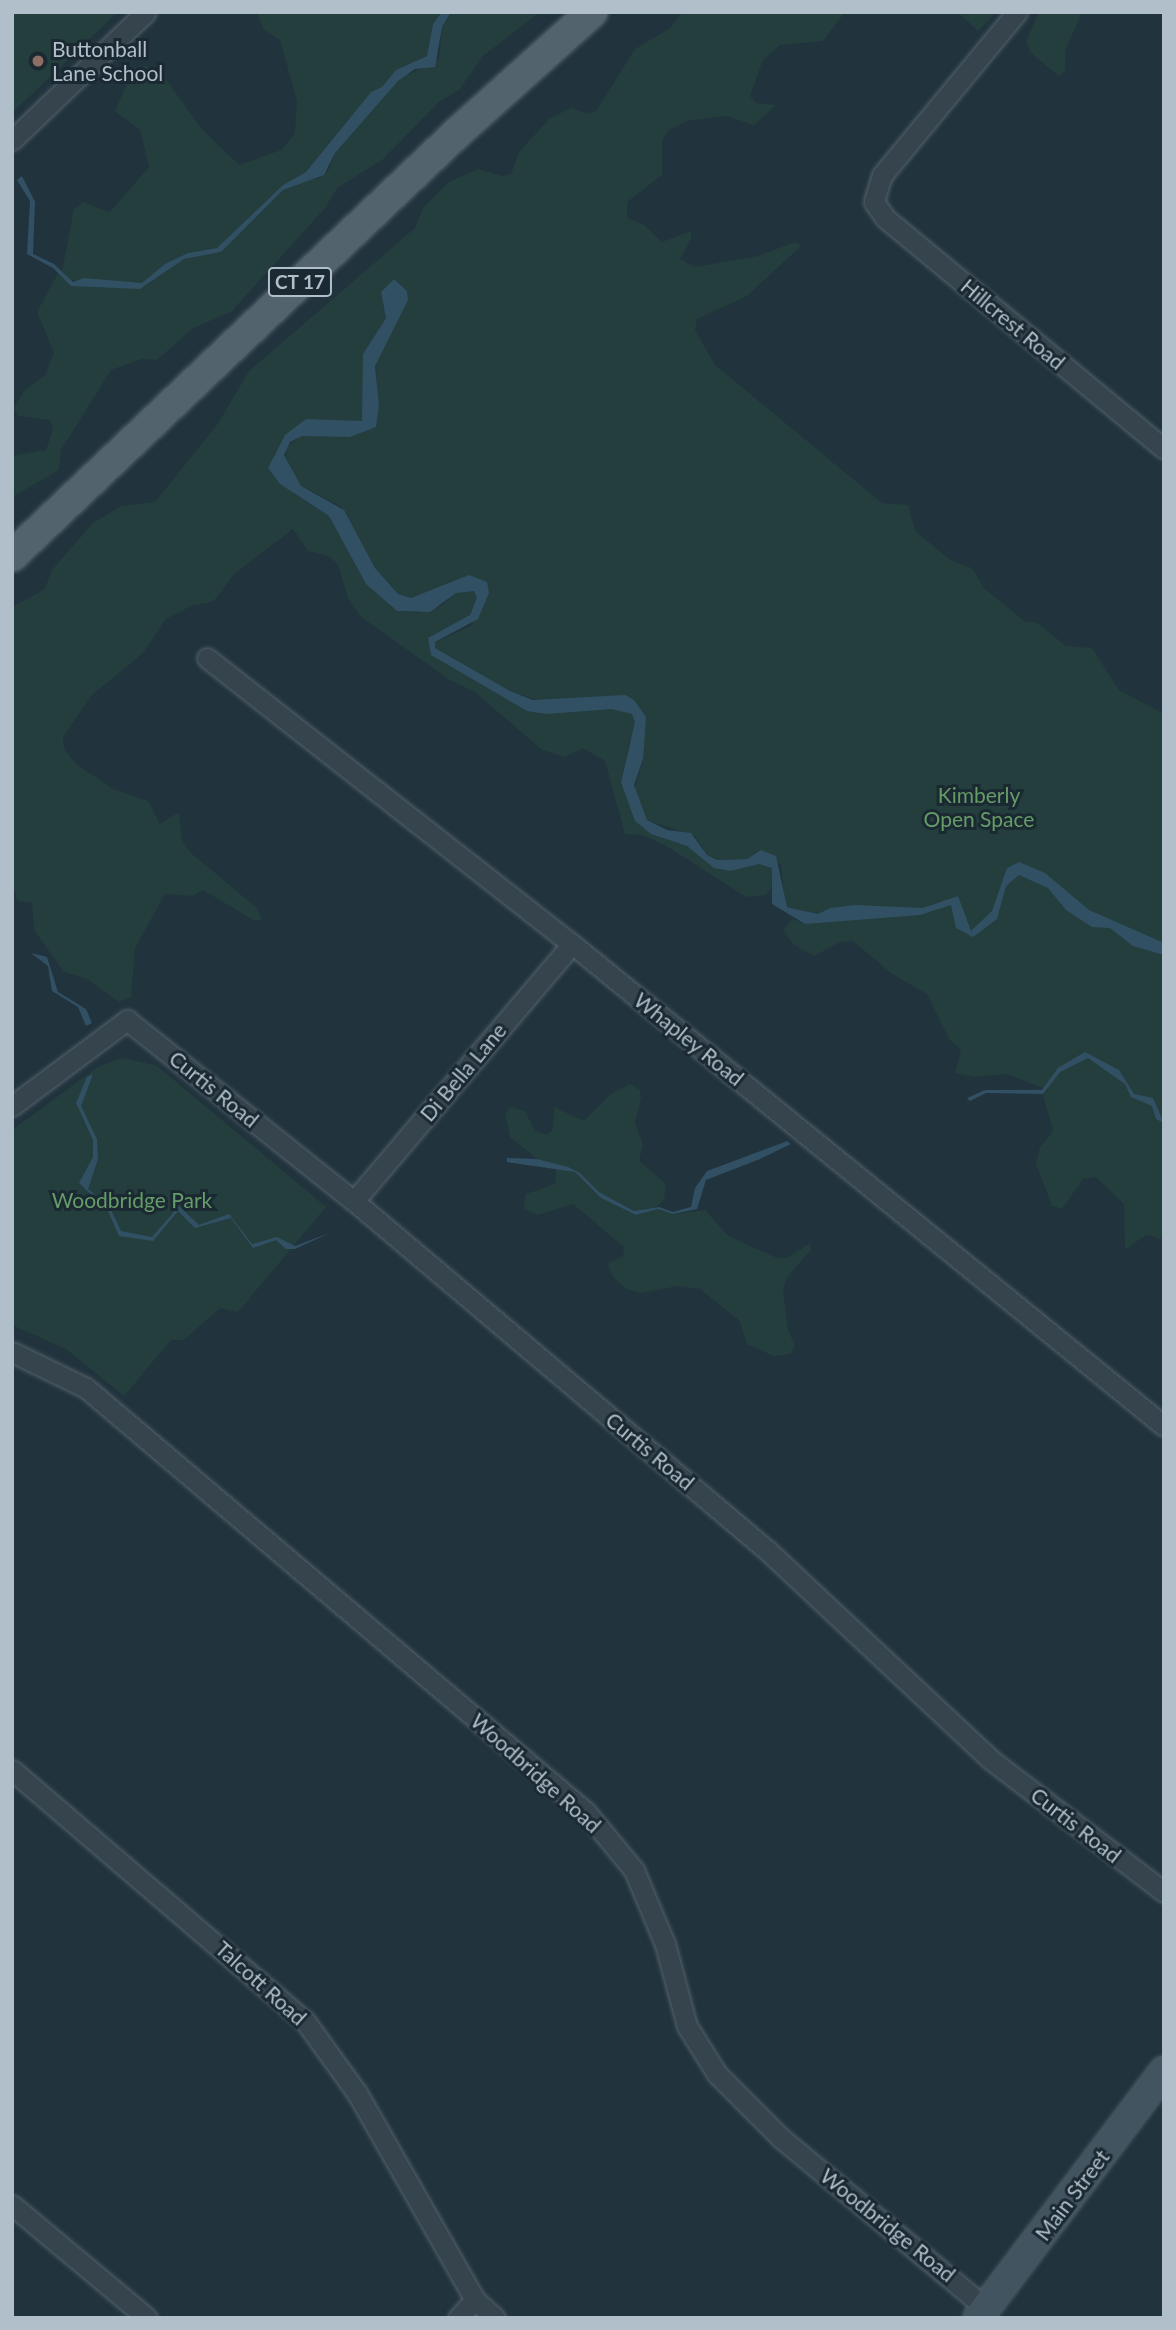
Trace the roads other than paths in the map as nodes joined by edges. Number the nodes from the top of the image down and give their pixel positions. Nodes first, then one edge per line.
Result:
1 (146, 12) edge
2 (592, 12) edge
3 (1017, 12) edge
4 (12, 140) edge
5 (1164, 449) edge
6 (12, 556) edge
7 (207, 658) dead end
8 (572, 944) junction
9 (12, 1106) edge
10 (354, 1201) junction
11 (12, 1352) edge
12 (1164, 1426) edge
13 (12, 1770) edge
14 (1164, 1892) edge
15 (1164, 2071) edge
16 (12, 2205) edge
17 (475, 2300) junction
18 (982, 2313) edge
19 (146, 2318) edge
20 (458, 2318) edge
21 (495, 2318) edge

1 - 4 street
2 - 6 main road, CT 17
3 - 5 street, Hillcrest Road
7 - 8 street, Whapley Road
8 - 10 street, Di Bella Lane
8 - 12 street, Whapley Road
9 - 10 street, Curtis Road
10 - 14 street, Curtis Road
11 - 18 street, Woodbridge Road
13 - 17 street, Talcott Road
15 - 18 main road, Main Street
16 - 19 street
17 - 20 street
17 - 21 street, Talcott Road

